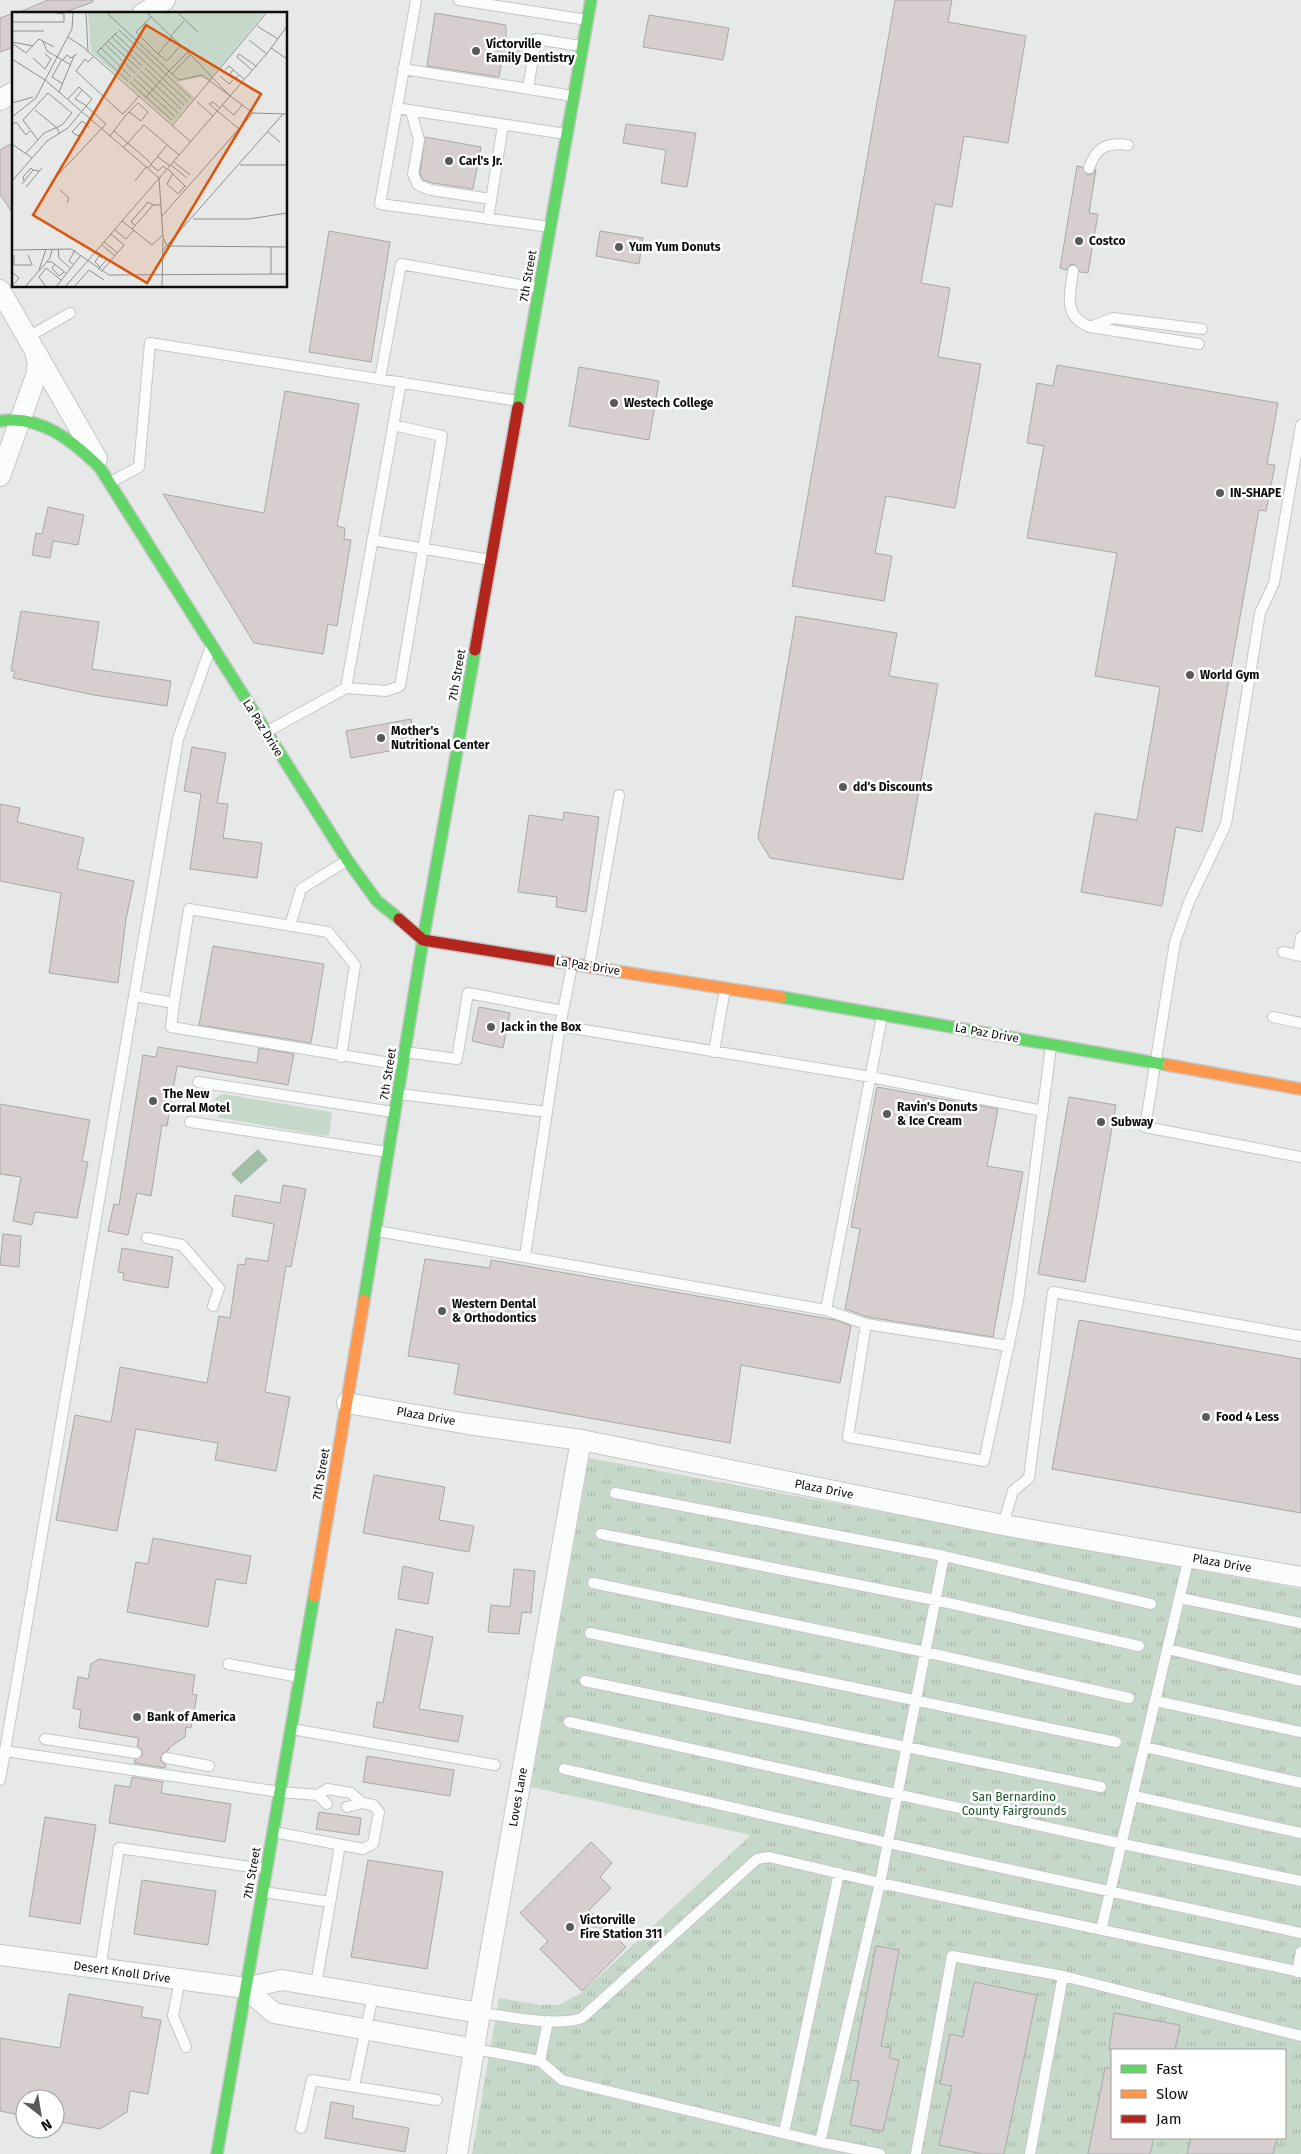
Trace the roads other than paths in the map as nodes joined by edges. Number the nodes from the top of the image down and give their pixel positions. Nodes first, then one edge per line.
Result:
1 (165, 0) edge
2 (416, 0) edge
3 (459, 0) edge
4 (591, 0) edge
5 (145, 12) edge
6 (588, 20) junction
7 (583, 47) junction
8 (403, 69) junction
9 (528, 89) junction
10 (12, 93) edge
11 (574, 96) junction
12 (0, 100) edge
13 (396, 108) junction
14 (411, 111) junction
15 (502, 125) junction
16 (567, 135) junction
17 (1128, 145) dead end
18 (1089, 168) dead end
19 (491, 198) junction
20 (488, 219) junction
21 (551, 228) junction
22 (1073, 271) dead end
23 (540, 288) junction
24 (0, 290) edge
25 (70, 313) dead end
26 (1090, 327) junction
27 (1202, 329) dead end
28 (30, 341) junction
29 (1199, 344) dead end
30 (380, 379) junction
31 (401, 382) junction
32 (520, 401) junction
33 (10, 420) edge
34 (393, 425) junction
35 (1301, 425) edge
36 (0, 476) edge
37 (111, 482) junction
38 (372, 540) junction
39 (423, 549) junction
40 (492, 560) junction
41 (212, 645) junction
42 (346, 688) junction
43 (266, 732) junction
44 (619, 795) dead end
45 (348, 860) junction
46 (290, 926) junction
47 (1301, 937) edge
48 (423, 940) junction
49 (1283, 952) dead end
50 (1299, 955) edge
51 (572, 964) junction
52 (589, 967) junction
53 (725, 989) junction
54 (134, 996) junction
55 (174, 1004) junction
56 (563, 1012) junction
57 (882, 1015) junction
58 (1273, 1018) dead end
59 (1301, 1023) edge
60 (560, 1026) junction
61 (1051, 1045) junction
62 (405, 1052) junction
63 (714, 1052) junction
64 (341, 1057) junction
65 (1157, 1063) junction
66 (403, 1065) junction
67 (870, 1077) junction
68 (198, 1082) dead end
69 (1301, 1089) edge
70 (399, 1094) junction
71 (547, 1112) junction
72 (1042, 1112) junction
73 (396, 1113) junction
74 (190, 1122) dead end
75 (389, 1152) junction
76 (1301, 1157) edge
77 (376, 1230) junction
78 (147, 1238) dead end
79 (525, 1256) junction
80 (213, 1306) dead end
81 (826, 1310) junction
82 (866, 1324) junction
83 (1301, 1336) edge
84 (1008, 1346) junction
85 (347, 1403) junction
86 (582, 1440) junction
87 (615, 1493) dead end
88 (1003, 1525) junction
89 (602, 1534) dead end
90 (944, 1556) junction
91 (1189, 1557) junction
92 (1301, 1577) edge
93 (593, 1583) dead end
94 (1180, 1598) junction
95 (935, 1600) junction
96 (1151, 1604) dead end
97 (1301, 1623) edge
98 (590, 1633) dead end
99 (1139, 1646) dead end
100 (1168, 1649) junction
101 (925, 1652) junction
102 (228, 1664) dead end
103 (300, 1677) junction
104 (585, 1681) dead end
105 (1301, 1681) edge
106 (1129, 1698) dead end
107 (916, 1700) junction
108 (1156, 1701) junction
109 (569, 1722) dead end
110 (291, 1729) junction
111 (1301, 1732) edge
112 (45, 1739) dead end
113 (1116, 1742) dead end
114 (906, 1747) junction
115 (1145, 1747) junction
116 (5, 1751) junction
117 (136, 1753) dead end
118 (166, 1758) dead end
119 (495, 1765) dead end
120 (209, 1766) dead end
121 (564, 1769) dead end
122 (0, 1780) edge
123 (1301, 1783) edge
124 (1101, 1787) dead end
125 (280, 1792) junction
126 (897, 1794) junction
127 (318, 1795) junction
128 (1134, 1796) junction
129 (362, 1802) junction
130 (327, 1804) dead end
131 (348, 1807) dead end
132 (273, 1832) junction
133 (1301, 1833) edge
134 (888, 1843) junction
135 (1123, 1844) junction
136 (340, 1845) junction
137 (266, 1870) junction
138 (839, 1872) junction
139 (1301, 1881) edge
140 (880, 1883) junction
141 (263, 1891) junction
142 (1111, 1892) junction
143 (330, 1902) junction
144 (1101, 1930) junction
145 (1301, 1933) edge
146 (1301, 1952) edge
147 (0, 1955) edge
148 (100, 1968) junction
149 (1299, 1972) edge
150 (1063, 1976) junction
151 (180, 1979) junction
152 (316, 1986) junction
153 (245, 1988) junction
154 (373, 1995) junction
155 (480, 2013) junction
156 (548, 2021) junction
157 (365, 2030) junction
158 (1301, 2036) edge
159 (186, 2047) dead end
160 (475, 2050) junction
161 (540, 2061) junction
162 (354, 2086) junction
163 (437, 2100) dead end
164 (302, 2128) dead end
165 (784, 2133) junction
166 (820, 2142) junction
167 (217, 2154) edge
168 (457, 2154) edge
169 (880, 2154) edge
170 (916, 2154) edge
171 (1030, 2154) edge

1 - 5 street
2 - 8 lane
3 - 6 lane
4 - 6 main road, 7th Street
6 - 7 main road, 7th Street
7 - 9 lane
7 - 11 main road, 7th Street
8 - 9 lane
8 - 13 lane
9 - 11 lane
10 - 12 street
11 - 16 main road, 7th Street
13 - 14 lane
13 - 20 lane
14 - 15 lane
14 - 19 lane
15 - 16 lane
15 - 19 lane
16 - 21 main road, 7th Street
17 - 18 lane
19 - 20 lane
20 - 21 lane
21 - 23 main road, 7th Street
22 - 26 lane
23 - 30 lane
23 - 32 main road, 7th Street
24 - 28 street, La Paz Drive
25 - 28 lane
26 - 27 lane
26 - 29 lane
28 - 33 street, La Paz Drive
28 - 37 street, La Paz Drive
30 - 31 lane
30 - 37 lane
31 - 32 lane
31 - 34 lane
32 - 40 main road, 7th Street
33 - 36 street
33 - 37 main road, La Paz Drive
34 - 38 lane
34 - 39 lane
35 - 65 lane
37 - 41 main road, La Paz Drive
38 - 39 lane
38 - 42 lane
39 - 40 lane
39 - 42 lane
40 - 48 main road, 7th Street
41 - 43 main road, La Paz Drive
41 - 54 lane
42 - 43 lane
43 - 45 main road, La Paz Drive
44 - 52 lane
45 - 46 lane
45 - 48 main road, La Paz Drive
46 - 55 lane
46 - 64 lane
47 - 50 lane
48 - 51 main road, La Paz Drive
48 - 62 main road, 7th Street
49 - 50 lane
51 - 52 main road, La Paz Drive
51 - 56 lane
52 - 53 main road, La Paz Drive
53 - 57 main road, La Paz Drive
53 - 63 lane
54 - 55 lane
54 - 116 lane
55 - 64 lane
56 - 60 lane
56 - 62 lane
57 - 61 main road, La Paz Drive
57 - 67 lane
58 - 59 lane
60 - 63 lane
60 - 71 lane
61 - 65 main road, La Paz Drive
61 - 72 lane
62 - 66 main road, 7th Street
63 - 67 lane
64 - 66 lane
65 - 69 main road, La Paz Drive
65 - 76 lane
66 - 70 main road, 7th Street
67 - 72 lane
67 - 81 lane
68 - 73 lane
70 - 71 lane
70 - 73 main road, 7th Street
71 - 79 lane
72 - 84 lane
73 - 75 main road, 7th Street
74 - 75 lane
75 - 77 main road, 7th Street
77 - 79 lane
77 - 85 main road, 7th Street
78 - 80 lane
79 - 81 lane
81 - 82 lane
82 - 84 lane
82 - 84 lane
83 - 88 lane
85 - 86 street, Plaza Drive
85 - 103 main road, 7th Street
86 - 88 street, Plaza Drive
86 - 155 street, Loves Lane
87 - 90 lane
88 - 91 street, Plaza Drive
89 - 95 lane
90 - 95 lane
90 - 96 lane
91 - 92 street, Plaza Drive
91 - 94 lane
93 - 101 lane
94 - 97 lane
94 - 100 lane
95 - 99 lane
95 - 101 lane
98 - 107 lane
100 - 105 lane
100 - 108 lane
101 - 106 lane
101 - 107 lane
102 - 103 lane
103 - 110 main road, 7th Street
104 - 114 lane
107 - 113 lane
107 - 114 lane
108 - 111 lane
108 - 115 lane
109 - 126 lane
110 - 119 lane
110 - 125 main road, 7th Street
112 - 117 lane
114 - 124 lane
114 - 126 lane
115 - 123 lane
115 - 128 lane
116 - 122 lane
116 - 125 lane
118 - 120 lane
121 - 134 lane
125 - 127 lane
125 - 132 main road, 7th Street
126 - 134 lane
126 - 135 lane
127 - 129 lane
127 - 130 lane
128 - 133 lane
128 - 135 lane
129 - 131 lane
129 - 136 lane
132 - 136 lane
132 - 137 main road, 7th Street
134 - 140 lane
134 - 142 lane
135 - 139 lane
135 - 142 lane
136 - 143 lane
137 - 141 main road, 7th Street
137 - 148 lane
138 - 140 lane
138 - 156 lane
138 - 165 lane
140 - 144 lane
140 - 166 lane
141 - 143 lane
141 - 153 main road, 7th Street
142 - 144 lane
142 - 145 lane
143 - 152 lane
144 - 149 lane
146 - 149 lane
147 - 148 street, Desert Knoll Drive
148 - 151 street, Desert Knoll Drive
150 - 158 lane
150 - 170 lane
150 - 171 lane
151 - 153 street, Desert Knoll Drive
151 - 159 lane
152 - 153 street, Desert Knoll Drive
152 - 154 street, Desert Knoll Drive
153 - 157 street
153 - 167 main road, 7th Street
154 - 155 street, Desert Knoll Drive
154 - 157 lane
155 - 156 lane
155 - 160 street, Loves Lane
156 - 161 lane
157 - 160 street
157 - 162 lane
160 - 161 lane
160 - 168 street, Loves Lane
161 - 165 lane
162 - 163 lane
162 - 164 lane
165 - 166 lane
166 - 169 lane

